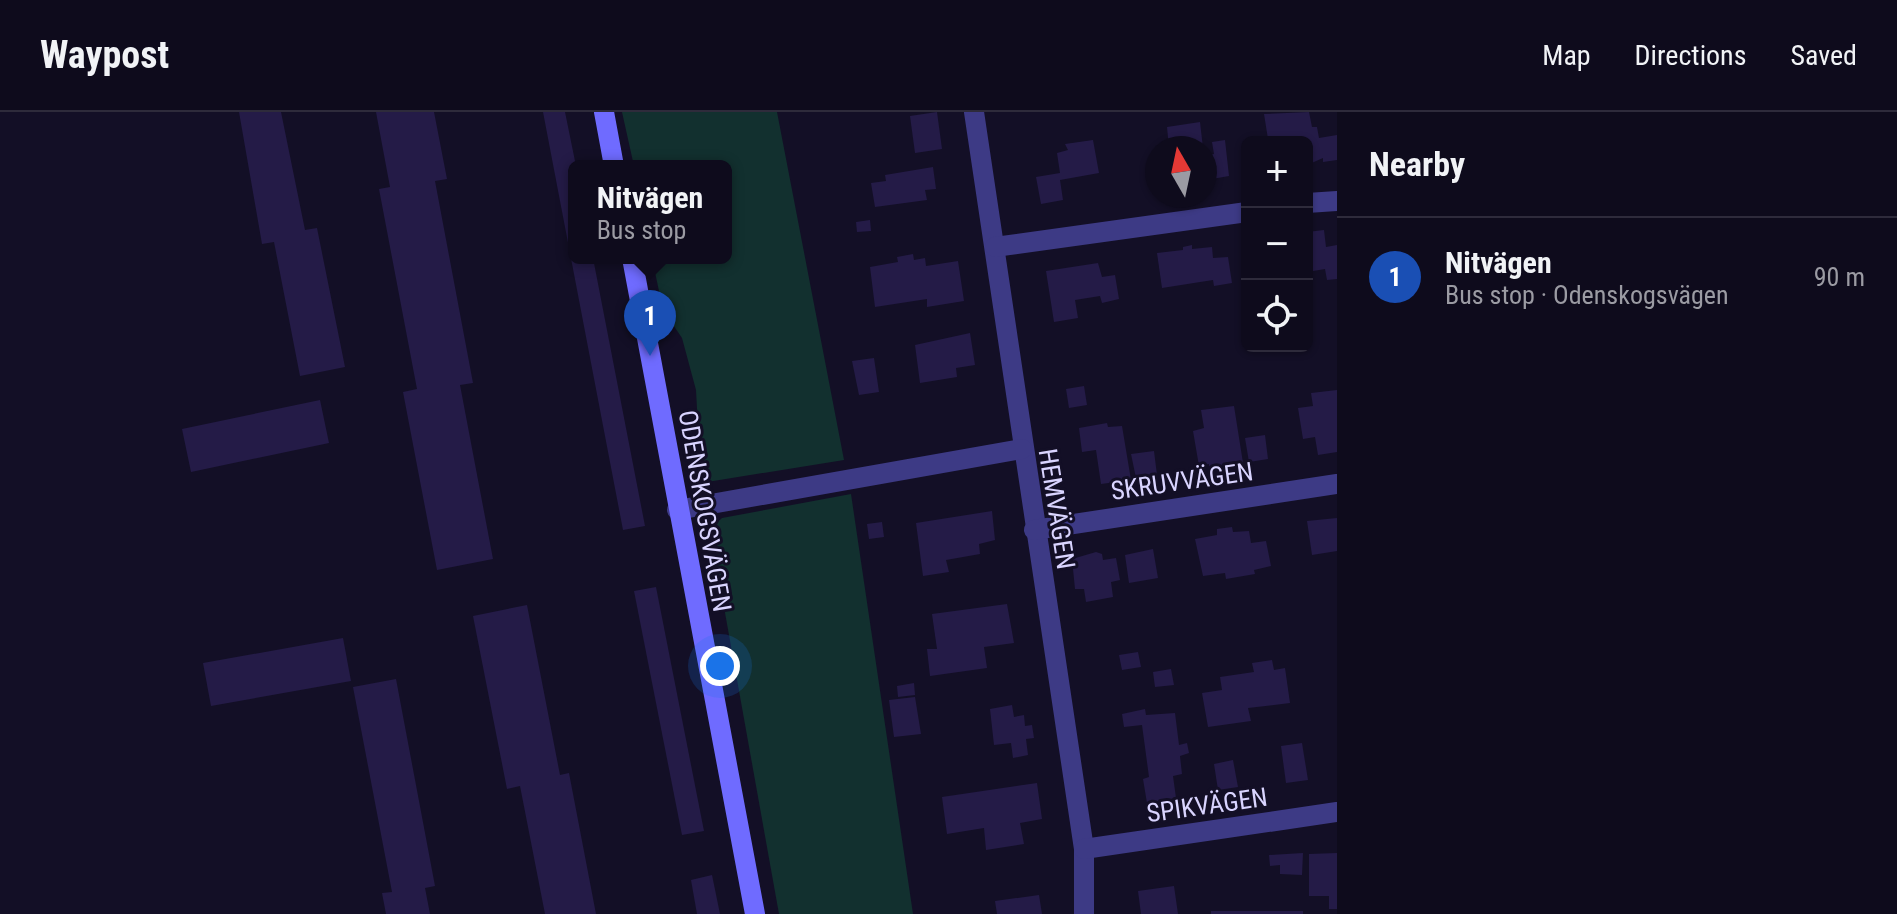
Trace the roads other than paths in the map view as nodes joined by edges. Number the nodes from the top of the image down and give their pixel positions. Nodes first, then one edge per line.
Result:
1 (604, 112) edge
2 (974, 112) edge
3 (613, 160) edge
4 (1337, 201) edge
5 (1313, 203) edge
6 (1241, 213) edge
7 (995, 247) junction
8 (633, 264) edge
9 (1022, 449) junction
10 (1337, 484) edge
11 (677, 510) junction
12 (1034, 530) junction
13 (1337, 812) edge
14 (1084, 849) junction
15 (755, 914) edge
16 (1084, 914) edge

1 - 3 street
2 - 7 street, HEMVÄGEN
4 - 5 street
6 - 7 street
7 - 9 street, HEMVÄGEN
8 - 11 street, ODENSKOGSVÄGEN
9 - 11 street
9 - 12 street, HEMVÄGEN
10 - 12 street, SKRUVVÄGEN
11 - 15 street, ODENSKOGSVÄGEN
12 - 14 street, HEMVÄGEN
13 - 14 street, SPIKVÄGEN
14 - 16 street, HEMVÄGEN

